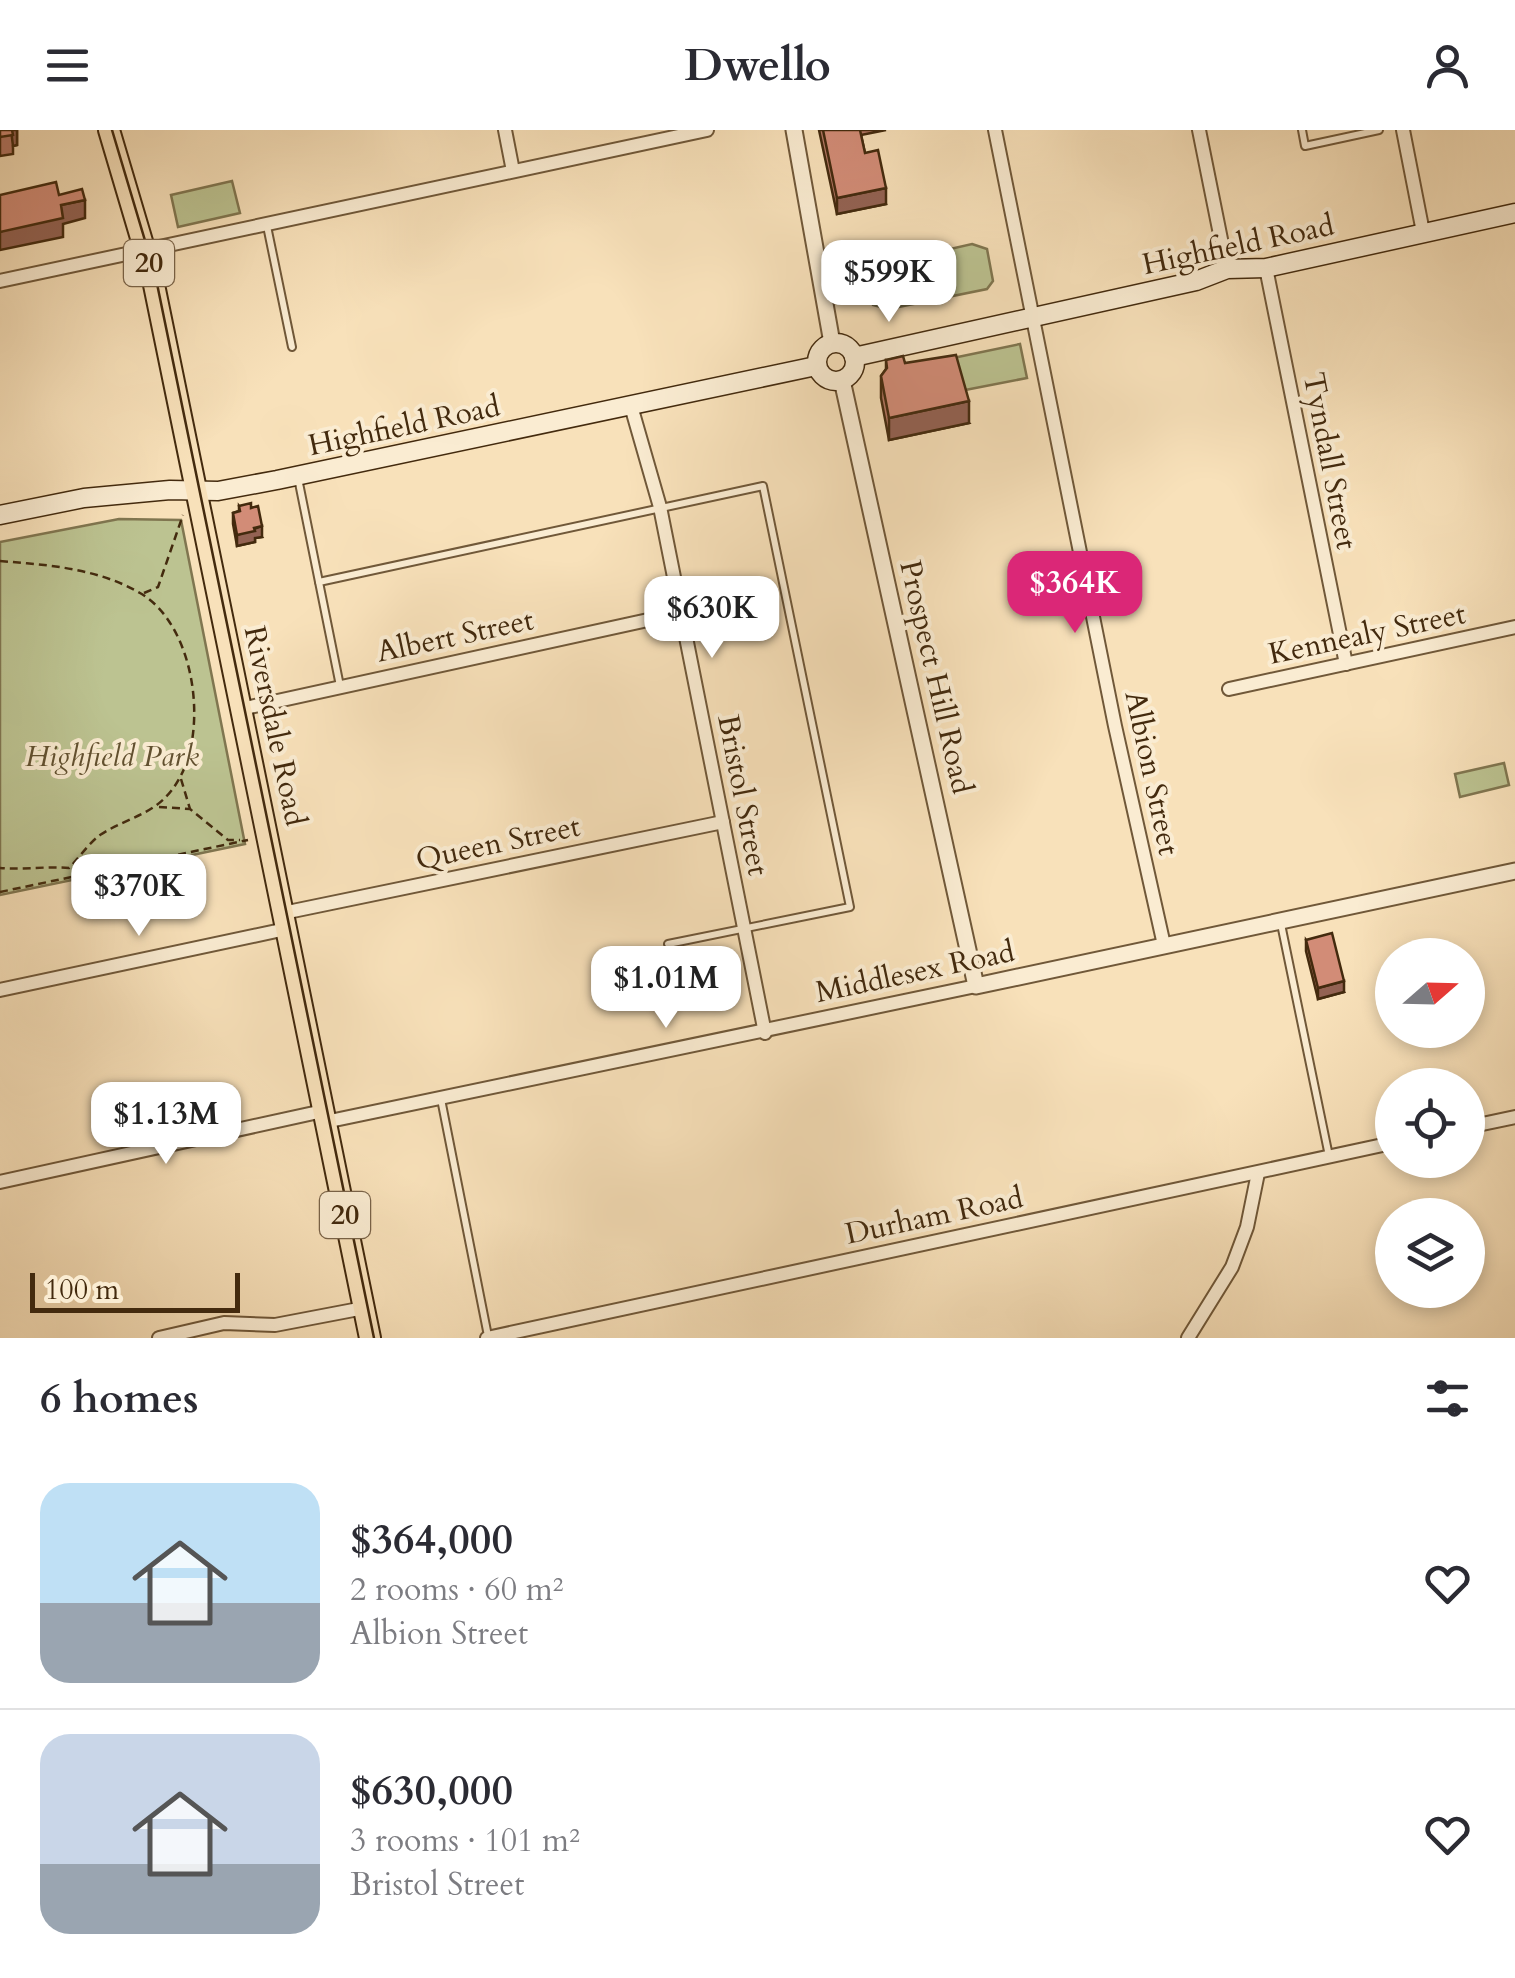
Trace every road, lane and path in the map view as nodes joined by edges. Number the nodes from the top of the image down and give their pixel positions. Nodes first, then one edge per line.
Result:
1 (109, 130) edge
2 (505, 130) edge
3 (707, 130) edge
4 (794, 130) edge
5 (995, 130) edge
6 (1200, 130) edge
7 (1302, 130) edge
8 (1380, 130) edge
9 (1403, 130) edge
10 (680, 133) edge
11 (513, 172) junction
12 (1515, 212) edge
13 (266, 225) junction
14 (1424, 232) junction
15 (146, 250) junction
16 (1266, 268) junction
17 (1227, 269) junction
18 (0, 281) edge
19 (1032, 318) junction
20 (832, 343) junction
21 (292, 346) dead end
22 (854, 357) junction
23 (816, 366) junction
24 (842, 380) junction
25 (631, 406) junction
26 (298, 476) junction
27 (196, 490) junction
28 (660, 508) junction
29 (183, 514) dead end
30 (0, 515) edge
31 (0, 561) edge
32 (319, 582) junction
33 (142, 594) junction
34 (680, 613) junction
35 (1515, 628) edge
36 (1346, 664) junction
37 (340, 687) junction
38 (1230, 689) dead end
39 (240, 709) junction
40 (180, 778) junction
41 (157, 807) junction
42 (190, 809) junction
43 (724, 822) junction
44 (0, 868) edge
45 (1515, 871) edge
46 (0, 892) edge
47 (284, 921) junction
48 (1281, 922) junction
49 (744, 929) junction
50 (668, 944) dead end
51 (1164, 945) junction
52 (976, 986) junction
53 (0, 990) edge
54 (766, 1032) junction
55 (441, 1098) junction
56 (324, 1116) junction
57 (1515, 1117) edge
58 (1485, 1123) edge
59 (1375, 1147) edge
60 (1329, 1157) junction
61 (1258, 1172) junction
62 (0, 1182) edge
63 (364, 1308) junction
64 (160, 1338) edge
65 (370, 1338) edge
66 (488, 1338) edge
67 (1188, 1338) edge

1 - 15 main road, Riversdale Road / 20
2 - 11 street
3 - 10 street
4 - 20 street
5 - 19 street, Albion Street
6 - 17 street
7 - 8 lane
9 - 14 street
10 - 11 street
11 - 13 street
12 - 14 main road, Highfield Road
13 - 15 street
13 - 21 lane
14 - 16 main road, Highfield Road
15 - 18 street
15 - 27 main road, Riversdale Road / 20
16 - 17 main road, Highfield Road
16 - 36 street, Tyndall Street
17 - 19 main road, Highfield Road
19 - 22 main road, Highfield Road
19 - 51 street, Albion Street
20 - 22 main road
20 - 23 main road
22 - 24 main road
23 - 24 main road
23 - 25 main road, Highfield Road
24 - 52 street, Prospect Hill Road
25 - 26 main road, Highfield Road
25 - 28 street, Bristol Street
26 - 27 main road, Highfield Road
26 - 32 lane
27 - 30 main road, Highfield Road
27 - 39 main road, Riversdale Road / 20
28 - 32 lane
28 - 34 street, Bristol Street
28 - 49 lane
29 - 33 path
31 - 33 path
32 - 37 lane
33 - 40 path
34 - 37 street, Albert Street
34 - 43 street, Bristol Street
35 - 36 street, Kennealy Street
36 - 38 street, Kennealy Street
37 - 39 street, Albert Street
39 - 47 main road, Riversdale Road / 20
40 - 41 path
40 - 42 path
41 - 42 path
41 - 44 path
42 - 46 path
43 - 47 street, Queen Street
43 - 49 street, Bristol Street
45 - 48 street, Middlesex Road
47 - 53 street, Queen Street
47 - 56 main road, Riversdale Road / 20
48 - 51 street, Middlesex Road
48 - 60 lane
49 - 50 lane
49 - 54 street, Bristol Street
51 - 52 street, Middlesex Road
52 - 54 street, Middlesex Road
54 - 55 street, Middlesex Road
55 - 56 street, Middlesex Road
55 - 66 lane
56 - 62 street, Middlesex Road
56 - 63 main road, Riversdale Road / 20
57 - 58 street
59 - 60 street, Durham Road
60 - 61 street, Durham Road
61 - 66 street, Durham Road
61 - 67 street
63 - 64 street
63 - 65 main road, Riversdale Road / 20

